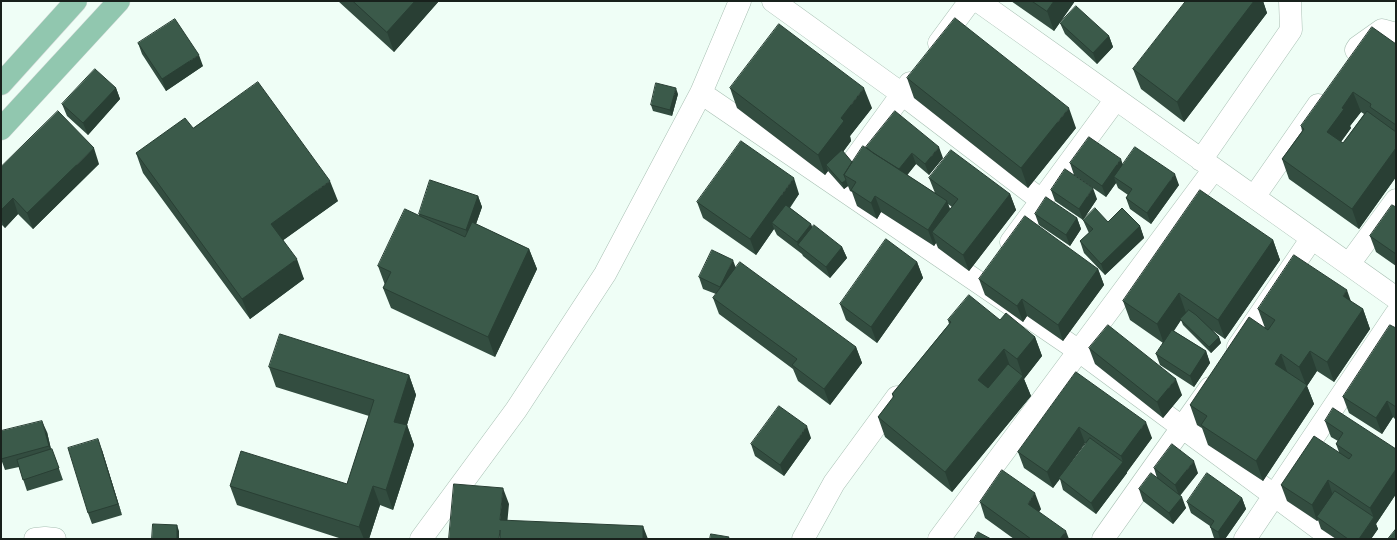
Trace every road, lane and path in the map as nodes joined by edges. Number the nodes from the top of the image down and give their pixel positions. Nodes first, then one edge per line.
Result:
1 (76, 1) edge
2 (119, 1) edge
3 (740, 1) edge
4 (773, 1) edge
5 (970, 1) edge
6 (978, 1) edge
7 (1290, 1) edge
8 (1396, 34) edge
9 (1344, 67) edge
10 (1, 84) edge
11 (1331, 86) edge
12 (701, 93) junction
13 (902, 94) junction
14 (1116, 99) junction
15 (1, 129) edge
16 (1208, 164) junction
17 (836, 185) junction
18 (1254, 197) junction
19 (1041, 200) junction
20 (1396, 200) edge
21 (1312, 238) junction
22 (1349, 264) junction
23 (985, 277) junction
24 (1396, 298) edge
25 (1396, 314) edge
26 (1078, 351) junction
27 (910, 380) edge
28 (1183, 428) junction
29 (971, 496) junction
30 (1275, 496) junction
31 (988, 511) edge
32 (35, 539) edge
33 (55, 539) edge
34 (421, 539) edge
35 (803, 539) edge
36 (939, 539) edge
37 (1103, 539) edge
38 (1245, 539) edge
39 (1333, 539) edge

1 - 10 main road
2 - 15 main road
3 - 12 street
4 - 13 street
5 - 13 street
6 - 14 street
7 - 16 street
8 - 9 street
11 - 18 street
12 - 17 street
12 - 34 street
13 - 17 street
13 - 19 street
14 - 16 street
14 - 19 street
16 - 18 street
16 - 26 street
17 - 23 street
18 - 21 street
19 - 23 street
20 - 22 street
21 - 22 street
21 - 28 street
22 - 24 street
23 - 26 street
25 - 30 street
26 - 28 street
26 - 29 street
27 - 35 street
28 - 30 street
28 - 37 street
29 - 31 street
29 - 36 street
30 - 38 street
30 - 39 street
32 - 33 street

